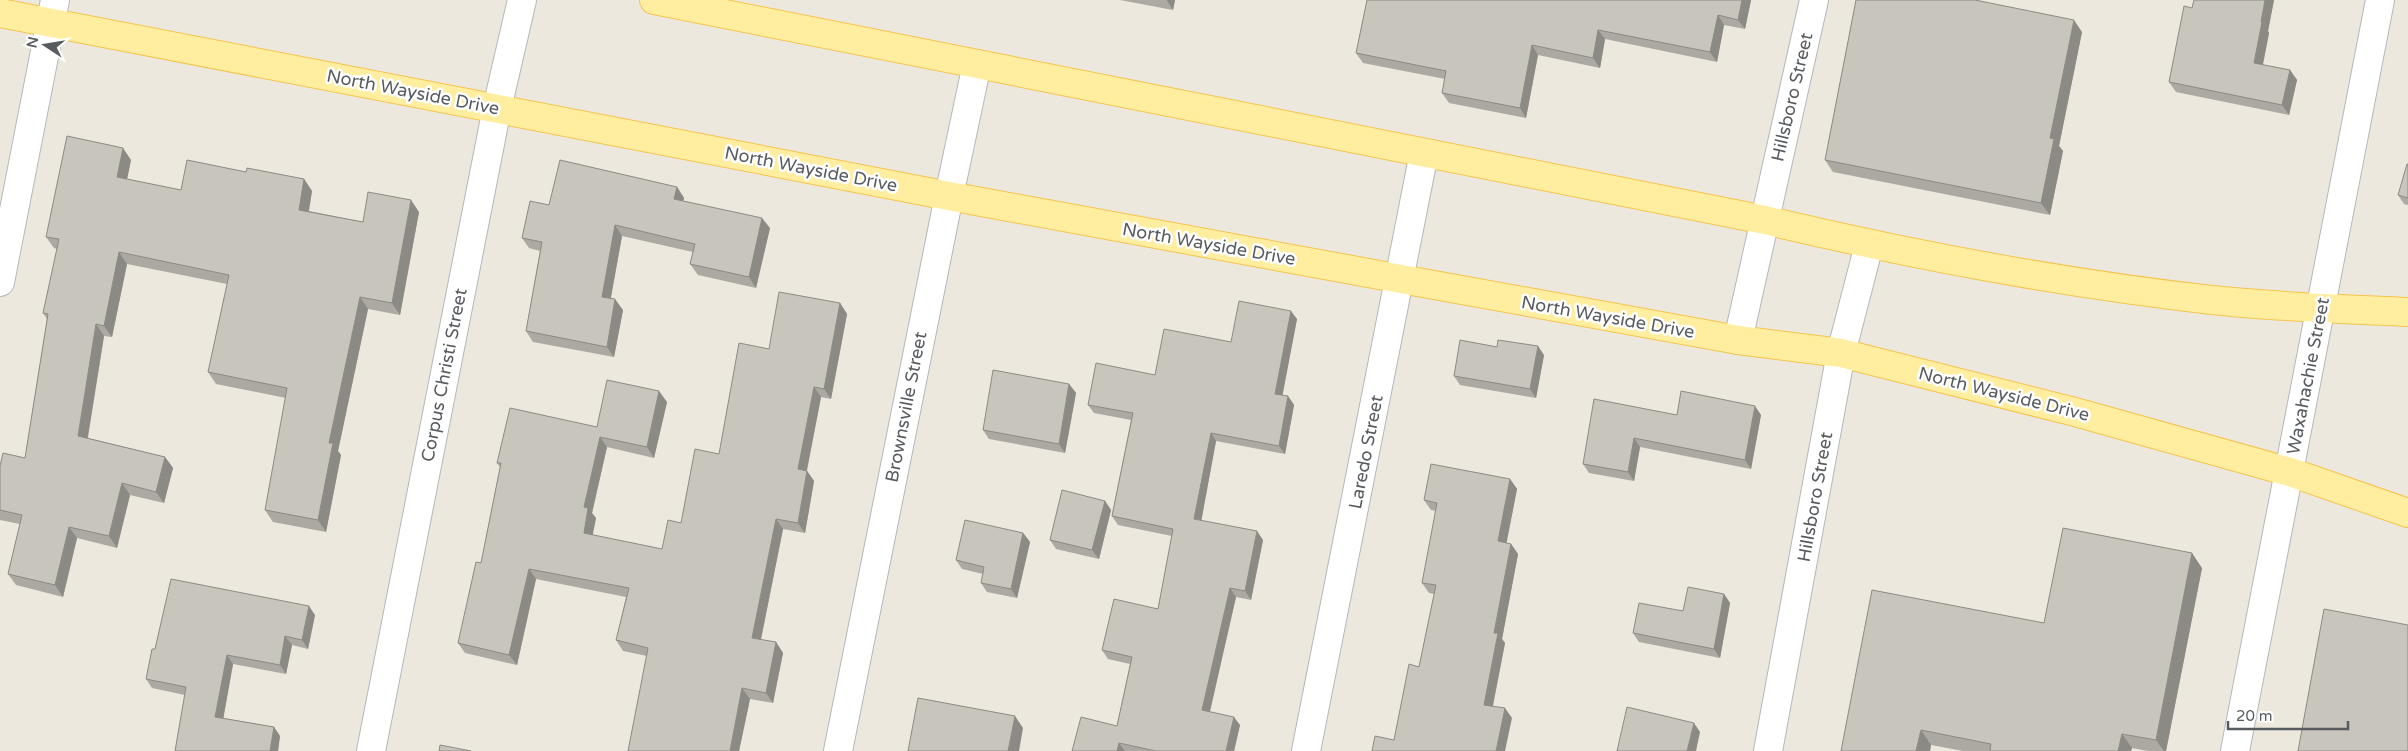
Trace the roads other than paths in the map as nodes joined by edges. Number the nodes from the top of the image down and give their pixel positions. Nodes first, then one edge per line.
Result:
1 (522, 0) edge
2 (654, 0) edge
3 (1814, 0) edge
4 (2380, 0) edge
5 (53, 12) edge
6 (0, 13) edge
7 (977, 64) junction
8 (497, 108) junction
9 (1424, 154) junction
10 (949, 196) junction
11 (1764, 220) junction
12 (1869, 245) junction
13 (1401, 279) junction
14 (0, 282) edge
15 (2321, 308) junction
16 (2408, 312) edge
17 (1738, 340) junction
18 (1841, 353) junction
19 (2290, 472) junction
20 (2408, 513) edge
21 (371, 751) edge
22 (838, 751) edge
23 (1306, 751) edge
24 (1768, 751) edge
25 (2235, 751) edge

1 - 8 street, Corpus Christi Street
2 - 7 main road
3 - 11 street, Hillsboro Street
4 - 15 street, Waxahachie Street
5 - 6 main road, North Wayside Drive
5 - 8 main road, North Wayside Drive
5 - 14 street
7 - 9 main road
7 - 10 street, Brownsville Street
8 - 10 main road, North Wayside Drive
8 - 21 street, Corpus Christi Street
9 - 11 main road
9 - 13 street, Laredo Street
10 - 13 main road, North Wayside Drive
10 - 22 street, Brownsville Street
11 - 12 main road
11 - 17 street, Hillsboro Street
12 - 15 main road
12 - 18 street, Hillsboro Street
13 - 17 main road, North Wayside Drive
13 - 23 street, Laredo Street
15 - 16 main road
15 - 19 street, Waxahachie Street
17 - 18 main road, North Wayside Drive
18 - 19 main road, North Wayside Drive
18 - 24 street, Hillsboro Street
19 - 20 main road, North Wayside Drive
19 - 25 street, Waxahachie Street

